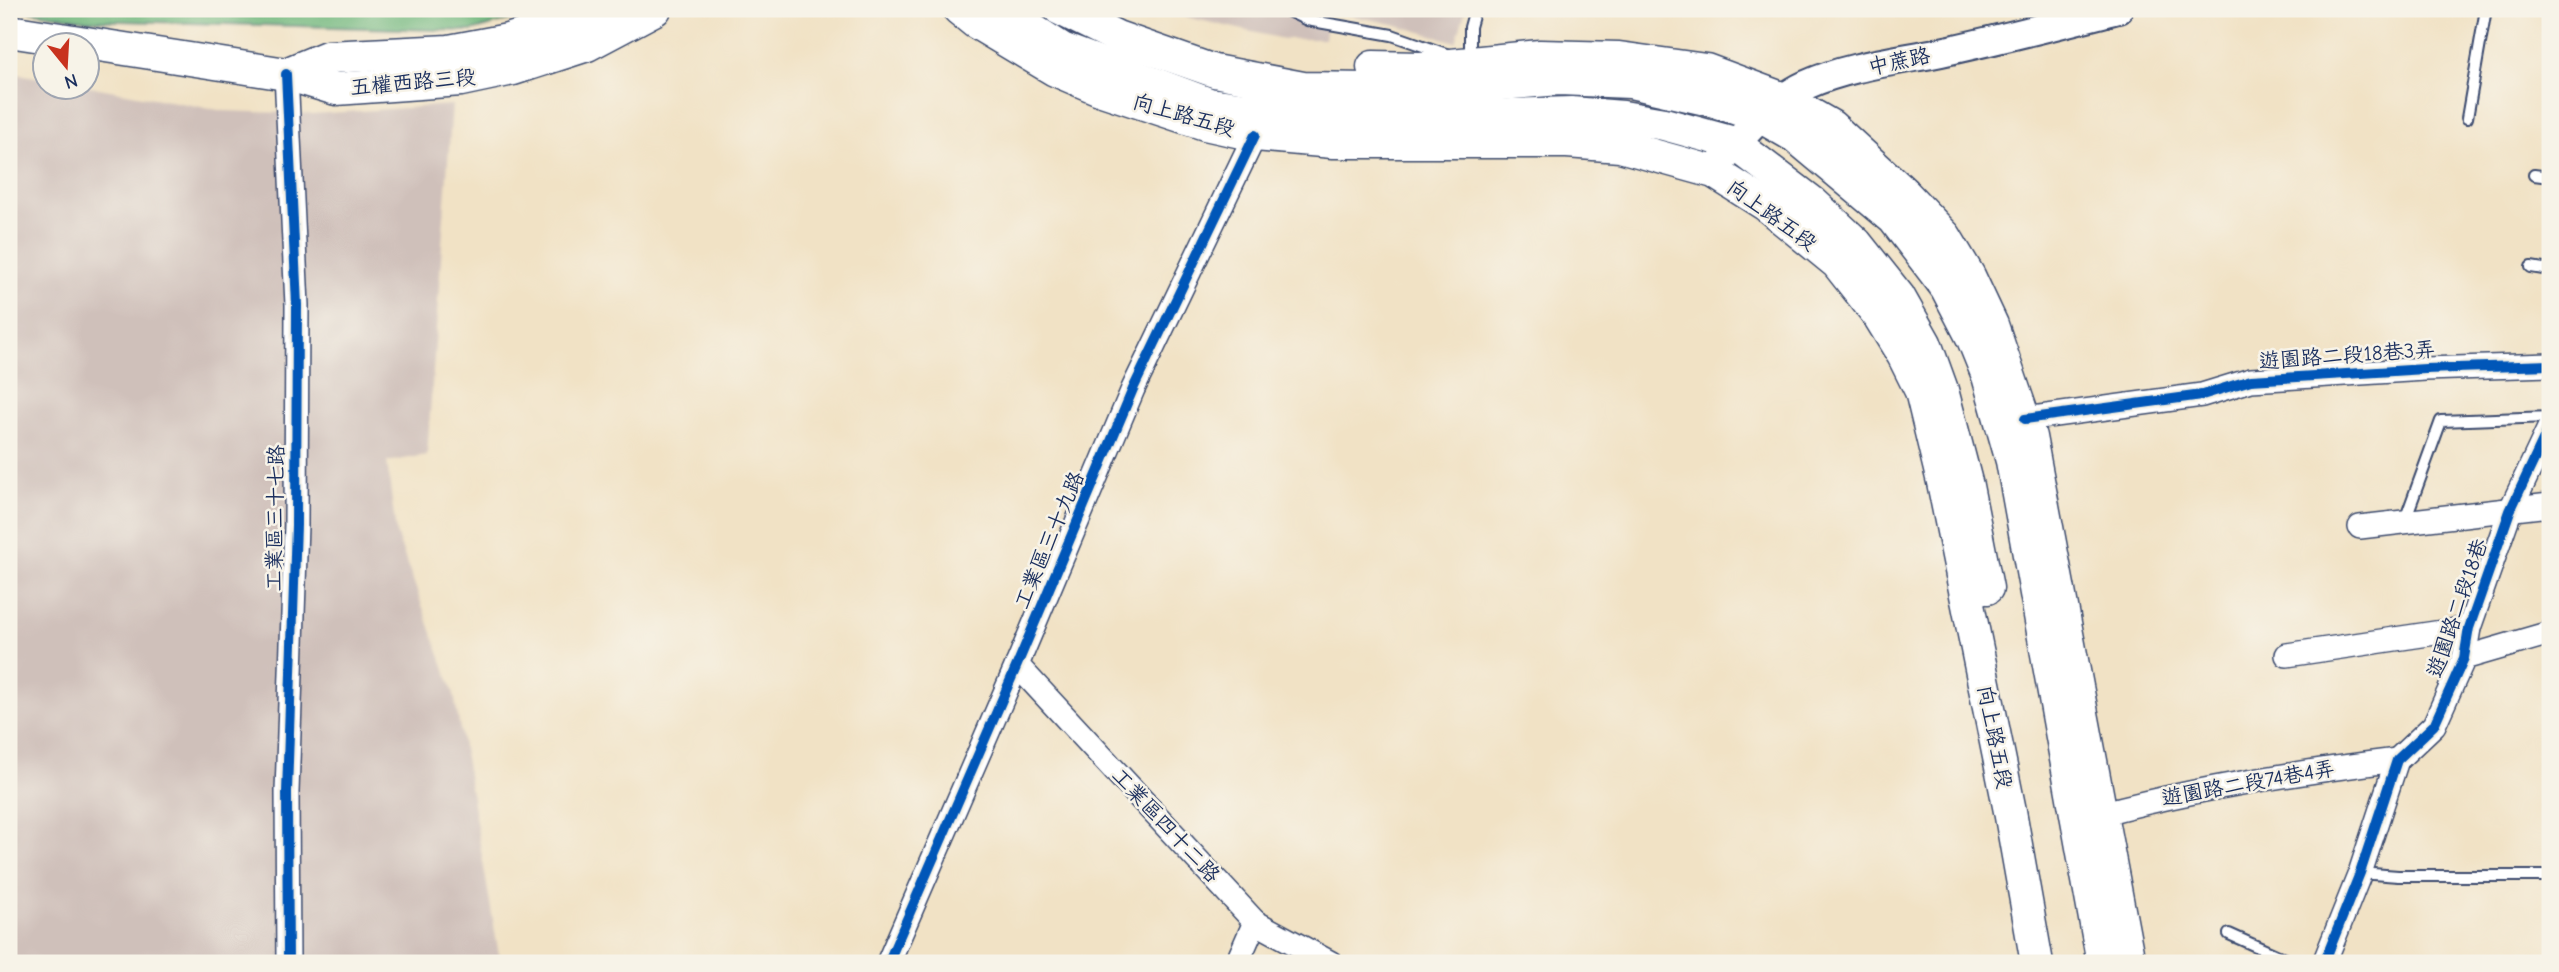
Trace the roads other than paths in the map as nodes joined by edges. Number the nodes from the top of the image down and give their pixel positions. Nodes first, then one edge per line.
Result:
1 (592, 9) edge
2 (655, 9) edge
3 (959, 9) edge
4 (1000, 9) edge
5 (1060, 9) edge
6 (1099, 9) edge
7 (1284, 9) edge
8 (1475, 9) edge
9 (2118, 9) edge
10 (2486, 9) edge
11 (9, 31) edge
12 (1470, 63) junction
13 (286, 74) junction
14 (1839, 74) junction
15 (1773, 108) junction
16 (2467, 118) dead end
17 (1831, 126) junction
18 (1255, 135) junction
19 (1734, 143) junction
20 (1714, 172) junction
21 (2535, 175) dead end
22 (2550, 177) edge
23 (2531, 267) dead end
24 (2550, 270) edge
25 (2550, 365) edge
26 (2550, 417) edge
27 (2025, 419) junction
28 (2550, 426) edge
29 (2550, 505) edge
30 (2510, 511) junction
31 (2405, 520) junction
32 (2360, 527) dead end
33 (2469, 628) junction
34 (2550, 633) edge
35 (2287, 655) dead end
36 (2464, 658) junction
37 (1017, 665) junction
38 (2397, 760) junction
39 (2100, 814) junction
40 (2360, 873) junction
41 (2550, 876) edge
42 (1255, 922) junction
43 (2230, 934) dead end
44 (288, 963) edge
45 (888, 963) edge
46 (1237, 963) edge
47 (1331, 963) edge
48 (2037, 963) edge
49 (2058, 963) edge
50 (2104, 963) edge
51 (2129, 963) edge
52 (2294, 963) edge
53 (2324, 963) edge

1 - 13 main road, 五權西路三段
2 - 13 main road, 五權西路三段
3 - 18 main road, 向上路五段
4 - 19 main road, 向上路五段
5 - 15 main road
6 - 12 main road
7 - 12 lane
8 - 12 lane
9 - 14 street, 中蔗路
10 - 16 lane
11 - 13 main road, 五權西路三段
12 - 15 main road
13 - 44 street, 工業區三十七路
14 - 15 street, 中蔗路
14 - 17 street
15 - 17 main road
15 - 19 street, 中蔗路
15 - 50 main road
17 - 27 main road
18 - 20 main road, 向上路五段
18 - 37 street, 工業區三十九路
19 - 20 street, 中蔗路
19 - 49 main road, 向上路五段
20 - 48 main road, 向上路五段
21 - 22 lane
23 - 24 lane
25 - 27 street, 遊園路二段18巷3弄
26 - 31 lane
27 - 39 main road
28 - 30 street, 遊園路二段18巷
29 - 30 street
30 - 31 street
30 - 33 street, 遊園路二段18巷
31 - 32 street
33 - 35 street
33 - 36 street, 遊園路二段18巷
34 - 36 street
36 - 38 street, 遊園路二段18巷
37 - 42 street, 工業區四十二路
37 - 45 street, 工業區三十九路
38 - 39 street, 遊園路二段74巷4弄
38 - 40 street, 遊園路二段18巷
39 - 51 main road
40 - 41 lane
40 - 53 street, 遊園路二段18巷
42 - 46 street
42 - 47 street, 工業區四十二路
43 - 52 lane

